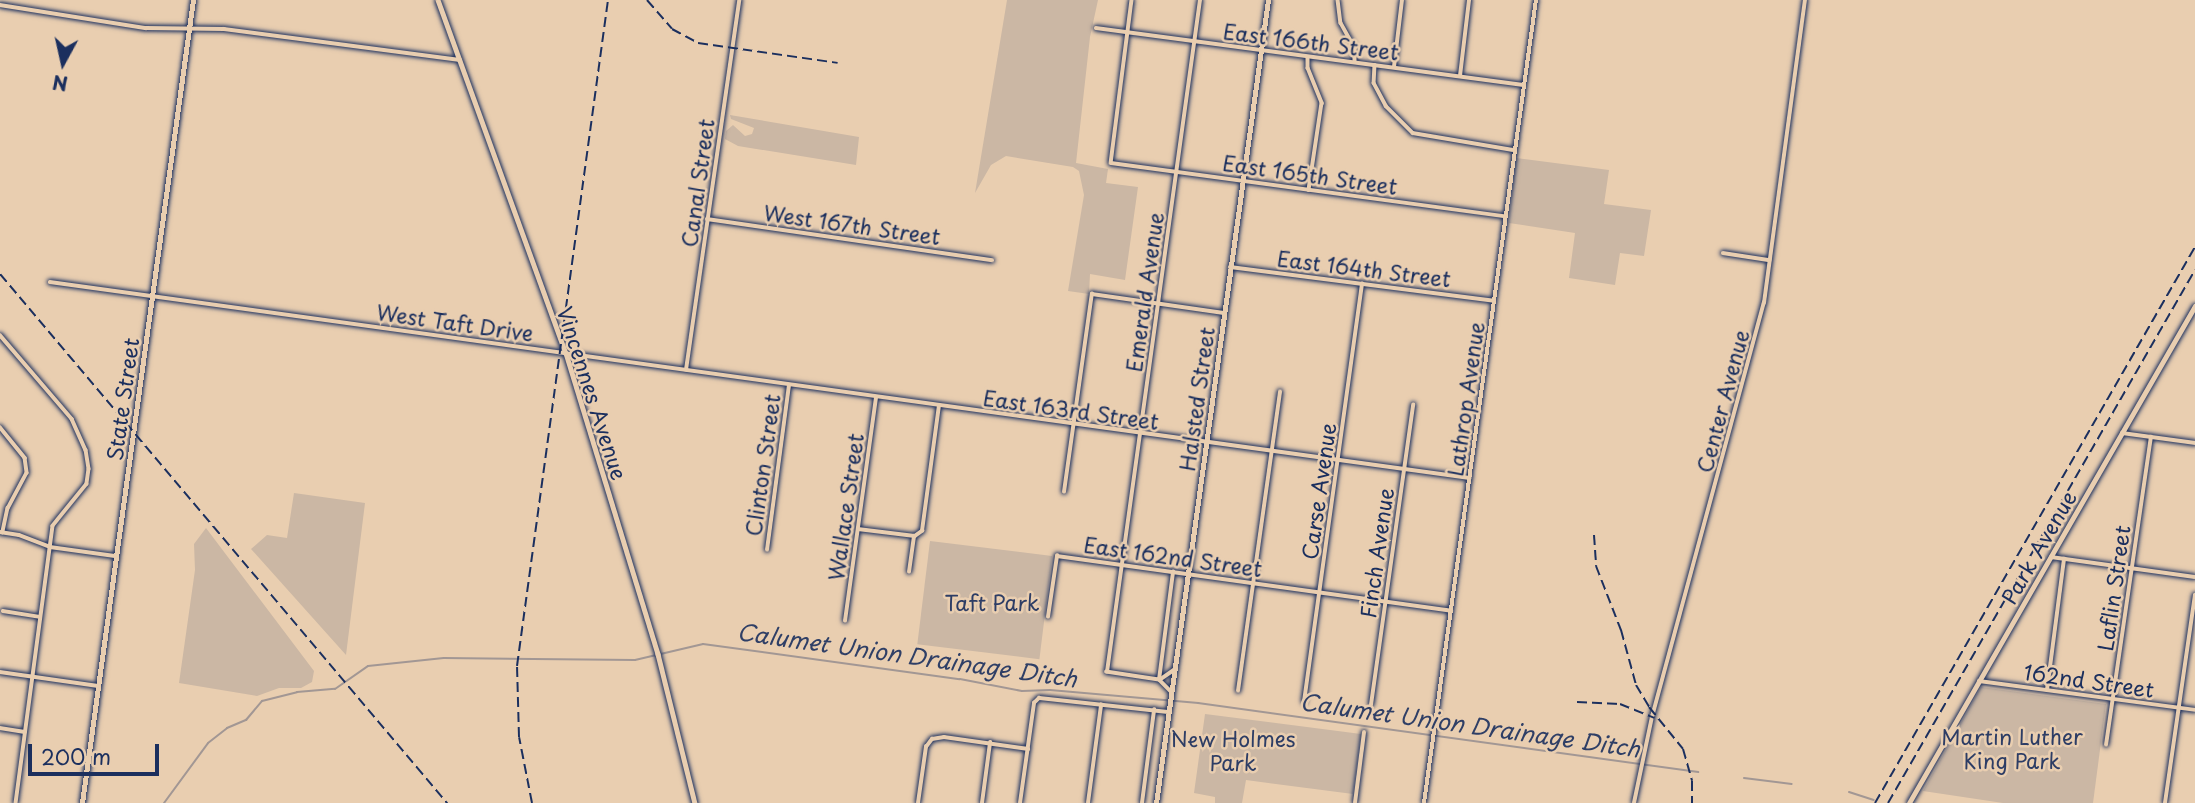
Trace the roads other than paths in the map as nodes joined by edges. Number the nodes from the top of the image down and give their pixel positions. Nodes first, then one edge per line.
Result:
1 (193, 0) edge
2 (438, 0) edge
3 (739, 0) edge
4 (1132, 0) edge
5 (1200, 0) edge
6 (1268, 0) edge
7 (1338, 0) edge
8 (1402, 0) edge
9 (1469, 0) edge
10 (1536, 0) edge
11 (1804, 0) edge
12 (0, 5) edge
13 (1096, 28) dead end
14 (189, 29) junction
15 (1127, 32) junction
16 (1194, 41) junction
17 (1261, 50) junction
18 (1308, 57) junction
19 (460, 60) junction
20 (1354, 62) junction
21 (1375, 65) junction
22 (1394, 67) junction
23 (1460, 76) junction
24 (1523, 85) junction
25 (1513, 150) junction
26 (1176, 172) junction
27 (1242, 181) junction
28 (1309, 190) junction
29 (1505, 216) junction
30 (707, 219) junction
31 (1723, 253) dead end
32 (992, 260) dead end
33 (1770, 260) junction
34 (1230, 267) junction
35 (50, 282) dead end
36 (1362, 284) junction
37 (153, 295) junction
38 (1494, 301) junction
39 (1158, 303) junction
40 (2194, 308) edge
41 (1224, 313) junction
42 (0, 335) edge
43 (566, 353) junction
44 (686, 370) junction
45 (752, 380) joint
46 (789, 385) junction
47 (1280, 392) dead end
48 (876, 397) junction
49 (1413, 405) dead end
50 (939, 406) junction
51 (1073, 425) junction
52 (0, 427) edge
53 (2122, 433) junction
54 (1140, 434) junction
55 (2151, 437) junction
56 (1206, 443) junction
57 (2195, 443) edge
58 (1271, 452) junction
59 (1338, 461) junction
60 (1404, 469) junction
61 (1470, 478) junction
62 (1064, 492) dead end
63 (858, 529) junction
64 (2, 532) edge
65 (914, 536) junction
66 (50, 547) junction
67 (767, 550) dead end
68 (116, 556) junction
69 (2051, 557) junction
70 (2064, 559) junction
71 (1121, 565) junction
72 (2132, 568) junction
73 (909, 572) dead end
74 (1173, 572) junction
75 (1188, 574) junction
76 (2195, 577) edge
77 (1253, 583) junction
78 (1319, 593) junction
79 (2195, 595) edge
80 (1385, 602) junction
81 (3, 611) dead end
82 (1451, 611) junction
83 (40, 617) junction
84 (1048, 617) dead end
85 (845, 621) dead end
86 (1174, 670) junction
87 (0, 672) edge
88 (33, 677) junction
89 (1159, 680) junction
90 (1979, 681) junction
91 (98, 686) junction
92 (2046, 690) junction
93 (1238, 691) dead end
94 (1171, 693) junction
95 (2113, 699) junction
96 (1304, 702) dead end
97 (1101, 704) junction
98 (1371, 705) dead end
99 (2179, 708) junction
100 (1154, 710) junction
101 (2195, 710) edge
102 (1168, 712) junction
103 (0, 728) edge
104 (25, 732) junction
105 (1364, 733) dead end
106 (990, 743) junction
107 (2106, 745) dead end
108 (1028, 748) junction
109 (1910, 801) edge
110 (16, 803) edge
111 (82, 803) edge
112 (695, 803) edge
113 (918, 803) edge
114 (982, 803) edge
115 (1020, 803) edge
116 (1088, 803) edge
117 (1142, 803) edge
118 (1156, 803) edge
119 (1355, 803) edge
120 (1424, 803) edge
121 (1634, 803) edge
122 (2165, 803) edge

1 - 14 street, State Street
2 - 19 street, Vincennes Avenue
3 - 30 street, Canal Street
4 - 15 street
5 - 16 street, Emerald Avenue
6 - 17 main road, Halsted Street
7 - 20 street
8 - 22 street
9 - 23 street
10 - 24 street, Lathrop Avenue
11 - 33 street, Center Avenue
12 - 14 street
13 - 15 street, East 166th Street
14 - 19 street
14 - 37 street, State Street
15 - 16 street, East 166th Street
15 - 26 street, East 165th Street
16 - 17 street, East 166th Street
16 - 26 street, Emerald Avenue
17 - 18 street, East 166th Street
17 - 27 main road, Halsted Street
18 - 20 street, East 166th Street
18 - 28 street
19 - 43 street, Vincennes Avenue
20 - 21 street, East 166th Street
21 - 22 street, East 166th Street
21 - 25 street
22 - 23 street, East 166th Street
23 - 24 street, East 166th Street
24 - 25 street, Lathrop Avenue
25 - 29 street, Lathrop Avenue
26 - 27 street, East 165th Street
26 - 39 street, Emerald Avenue
27 - 28 street, East 165th Street
27 - 34 main road, Halsted Street
28 - 29 street, East 165th Street
29 - 38 street, Lathrop Avenue
30 - 32 street, West 167th Street
30 - 44 street, Canal Street
31 - 33 street
33 - 121 street, Center Avenue
34 - 36 street, East 164th Street
34 - 41 main road, Halsted Street
35 - 37 street, West Taft Drive
36 - 38 street, East 164th Street
36 - 59 street, Carse Avenue
37 - 43 street, West Taft Drive
37 - 68 street, State Street
38 - 61 street, Lathrop Avenue
39 - 41 street
39 - 51 street
39 - 54 street, Emerald Avenue
40 - 53 street, Park Avenue
41 - 56 main road, Halsted Street
42 - 66 street
43 - 44 street, West Taft Drive
43 - 112 street, Vincennes Avenue
44 - 45 street, West Taft Drive
45 - 46 street, East 163rd Street
46 - 48 street, East 163rd Street
46 - 67 street, Clinton Street
47 - 58 street
48 - 50 street, East 163rd Street
48 - 63 street, Wallace Street
49 - 60 street, Finch Avenue
50 - 51 street, East 163rd Street
50 - 65 street
51 - 54 street, East 163rd Street
51 - 62 street
52 - 64 street
53 - 55 street
53 - 69 street, Park Avenue
54 - 56 street, East 163rd Street
54 - 71 street, Emerald Avenue
55 - 57 street
55 - 72 street, Laflin Street
56 - 58 street, East 163rd Street
56 - 75 main road, Halsted Street
58 - 59 street, East 163rd Street
58 - 77 street
59 - 60 street, East 163rd Street
59 - 78 street, Carse Avenue
60 - 61 street, East 163rd Street
60 - 80 street, Finch Avenue
61 - 82 street, Lathrop Avenue
63 - 65 street
63 - 85 street, Wallace Street
64 - 66 street
65 - 73 street
66 - 68 street
66 - 83 street
68 - 91 street, State Street
69 - 70 street
69 - 90 street, Park Avenue
70 - 72 street
70 - 92 street
71 - 74 street, East 162nd Street
71 - 84 street, East 162nd Street
71 - 89 street, Emerald Avenue
72 - 76 street
72 - 95 street, Laflin Street
74 - 75 street, East 162nd Street
74 - 89 street
75 - 77 street, East 162nd Street
75 - 86 main road, Halsted Street
77 - 78 street, East 162nd Street
77 - 93 street
78 - 80 street, East 162nd Street
78 - 96 street, Carse Avenue
79 - 99 street
80 - 82 street, East 162nd Street
80 - 98 street, Finch Avenue
81 - 83 street
82 - 120 street, Lathrop Avenue
83 - 88 street
86 - 89 street
86 - 94 main road, Halsted Street
87 - 88 street
88 - 91 street
88 - 104 street
89 - 94 street
90 - 92 street, 162nd Street
90 - 109 street, Park Avenue
91 - 111 street, State Street
92 - 95 street, 162nd Street
94 - 102 main road, Halsted Street
95 - 99 street, 162nd Street
95 - 107 street, Laflin Street
97 - 100 street
97 - 108 street
97 - 116 street
99 - 101 street, 162nd Street
99 - 122 street
100 - 102 street
100 - 117 street
102 - 118 main road, Halsted Street
103 - 104 street
104 - 110 street
105 - 119 street
106 - 108 street
106 - 113 street
106 - 114 street
108 - 115 street

